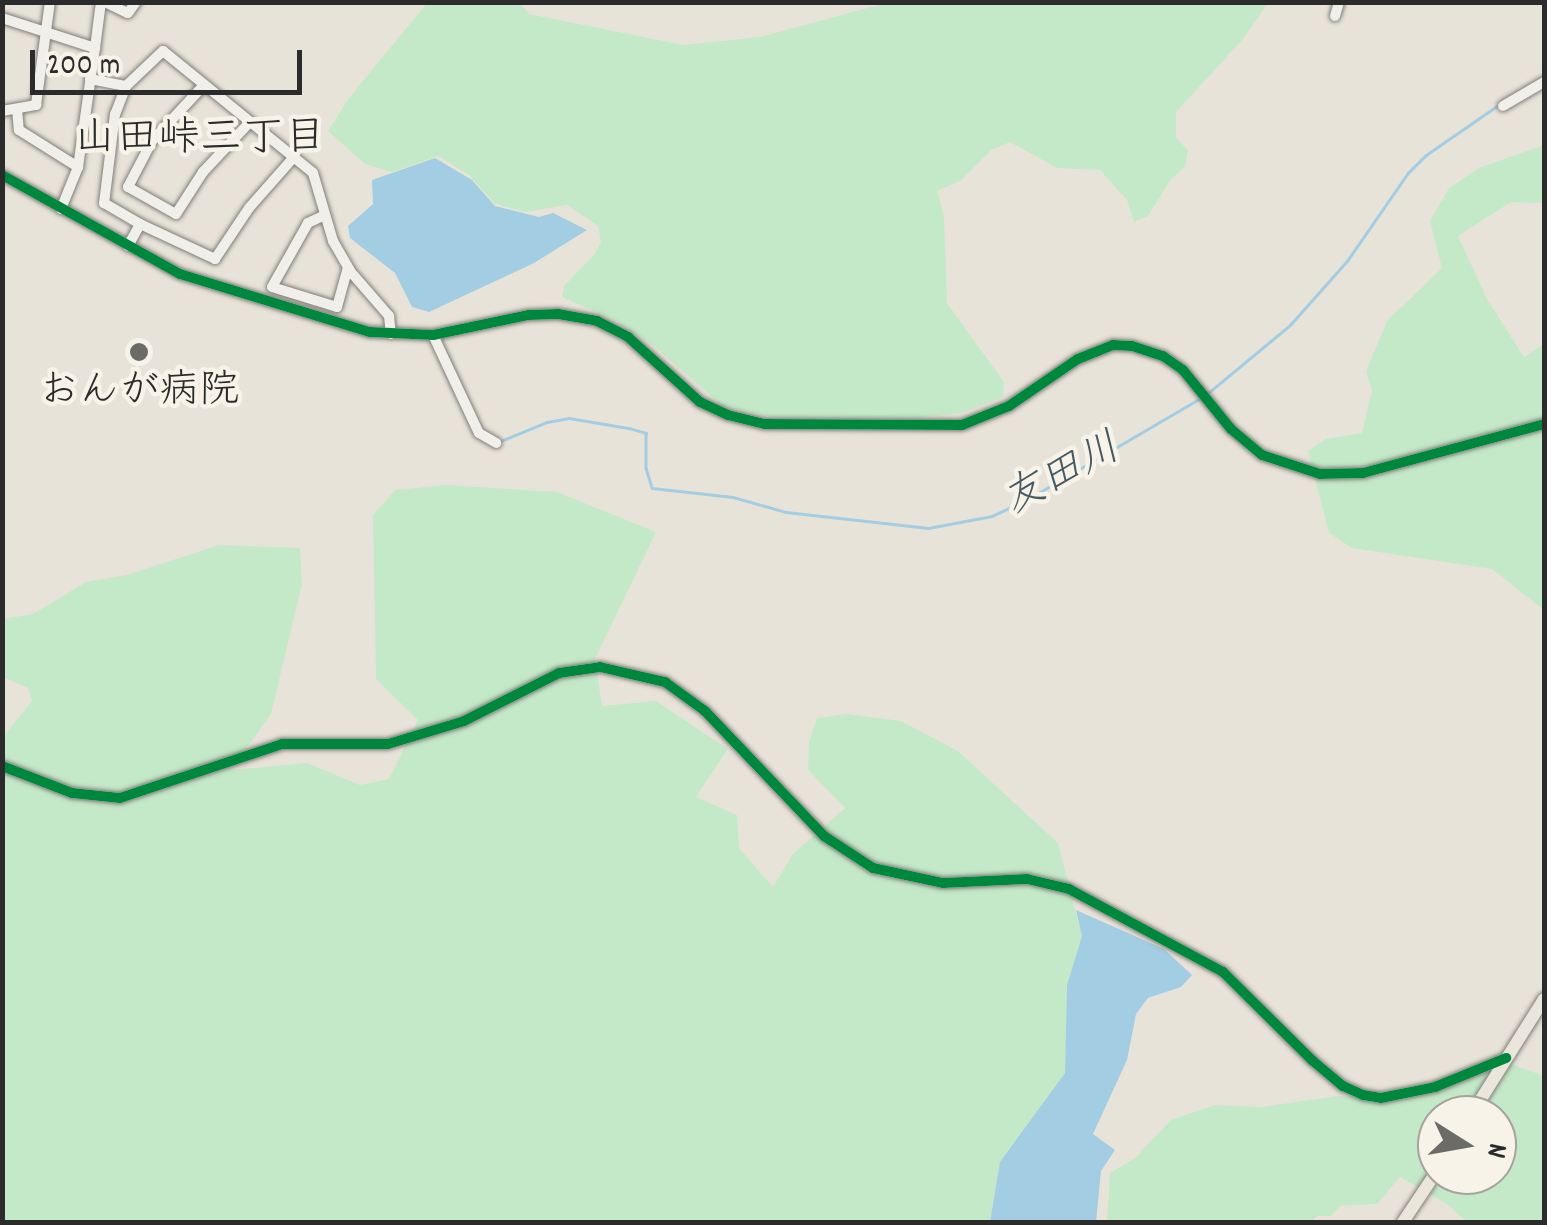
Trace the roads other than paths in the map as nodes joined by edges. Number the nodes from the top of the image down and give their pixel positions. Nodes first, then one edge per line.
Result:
1 (50, 2) edge
2 (104, 2) edge
3 (136, 2) edge
4 (1339, 2) edge
5 (1336, 16) dead end
6 (2, 18) edge
7 (46, 32) junction
8 (95, 48) junction
9 (90, 79) junction
10 (1544, 82) edge
11 (204, 84) junction
12 (126, 86) junction
13 (1503, 106) dead end
14 (17, 108) junction
15 (2, 111) edge
16 (250, 122) junction
17 (294, 158) junction
18 (78, 166) junction
19 (2, 175) edge
20 (61, 208) junction
21 (325, 215) junction
22 (140, 224) junction
23 (128, 246) junction
24 (348, 268) junction
25 (391, 334) junction
26 (433, 335) junction
27 (1544, 424) edge
28 (496, 443) dead end
29 (2, 766) edge
30 (1544, 999) edge
31 (1506, 1058) junction
32 (1484, 1095) edge
33 (1421, 1195) edge
34 (1403, 1222) edge

1 - 7 street
2 - 3 street
2 - 8 street
4 - 5 street
6 - 7 street
7 - 8 street
7 - 14 street
8 - 9 street
9 - 12 street
9 - 18 street
10 - 13 street
11 - 12 street
11 - 16 street
11 - 16 street
12 - 22 street
14 - 15 street
14 - 18 street
16 - 17 street
17 - 21 street
17 - 22 street
18 - 20 street
19 - 20 street
20 - 23 street
21 - 24 street
21 - 24 street
22 - 23 street
23 - 25 street
24 - 25 street
25 - 26 street
26 - 27 street
26 - 28 street
29 - 31 street
30 - 31 main road
31 - 32 main road
33 - 34 main road

